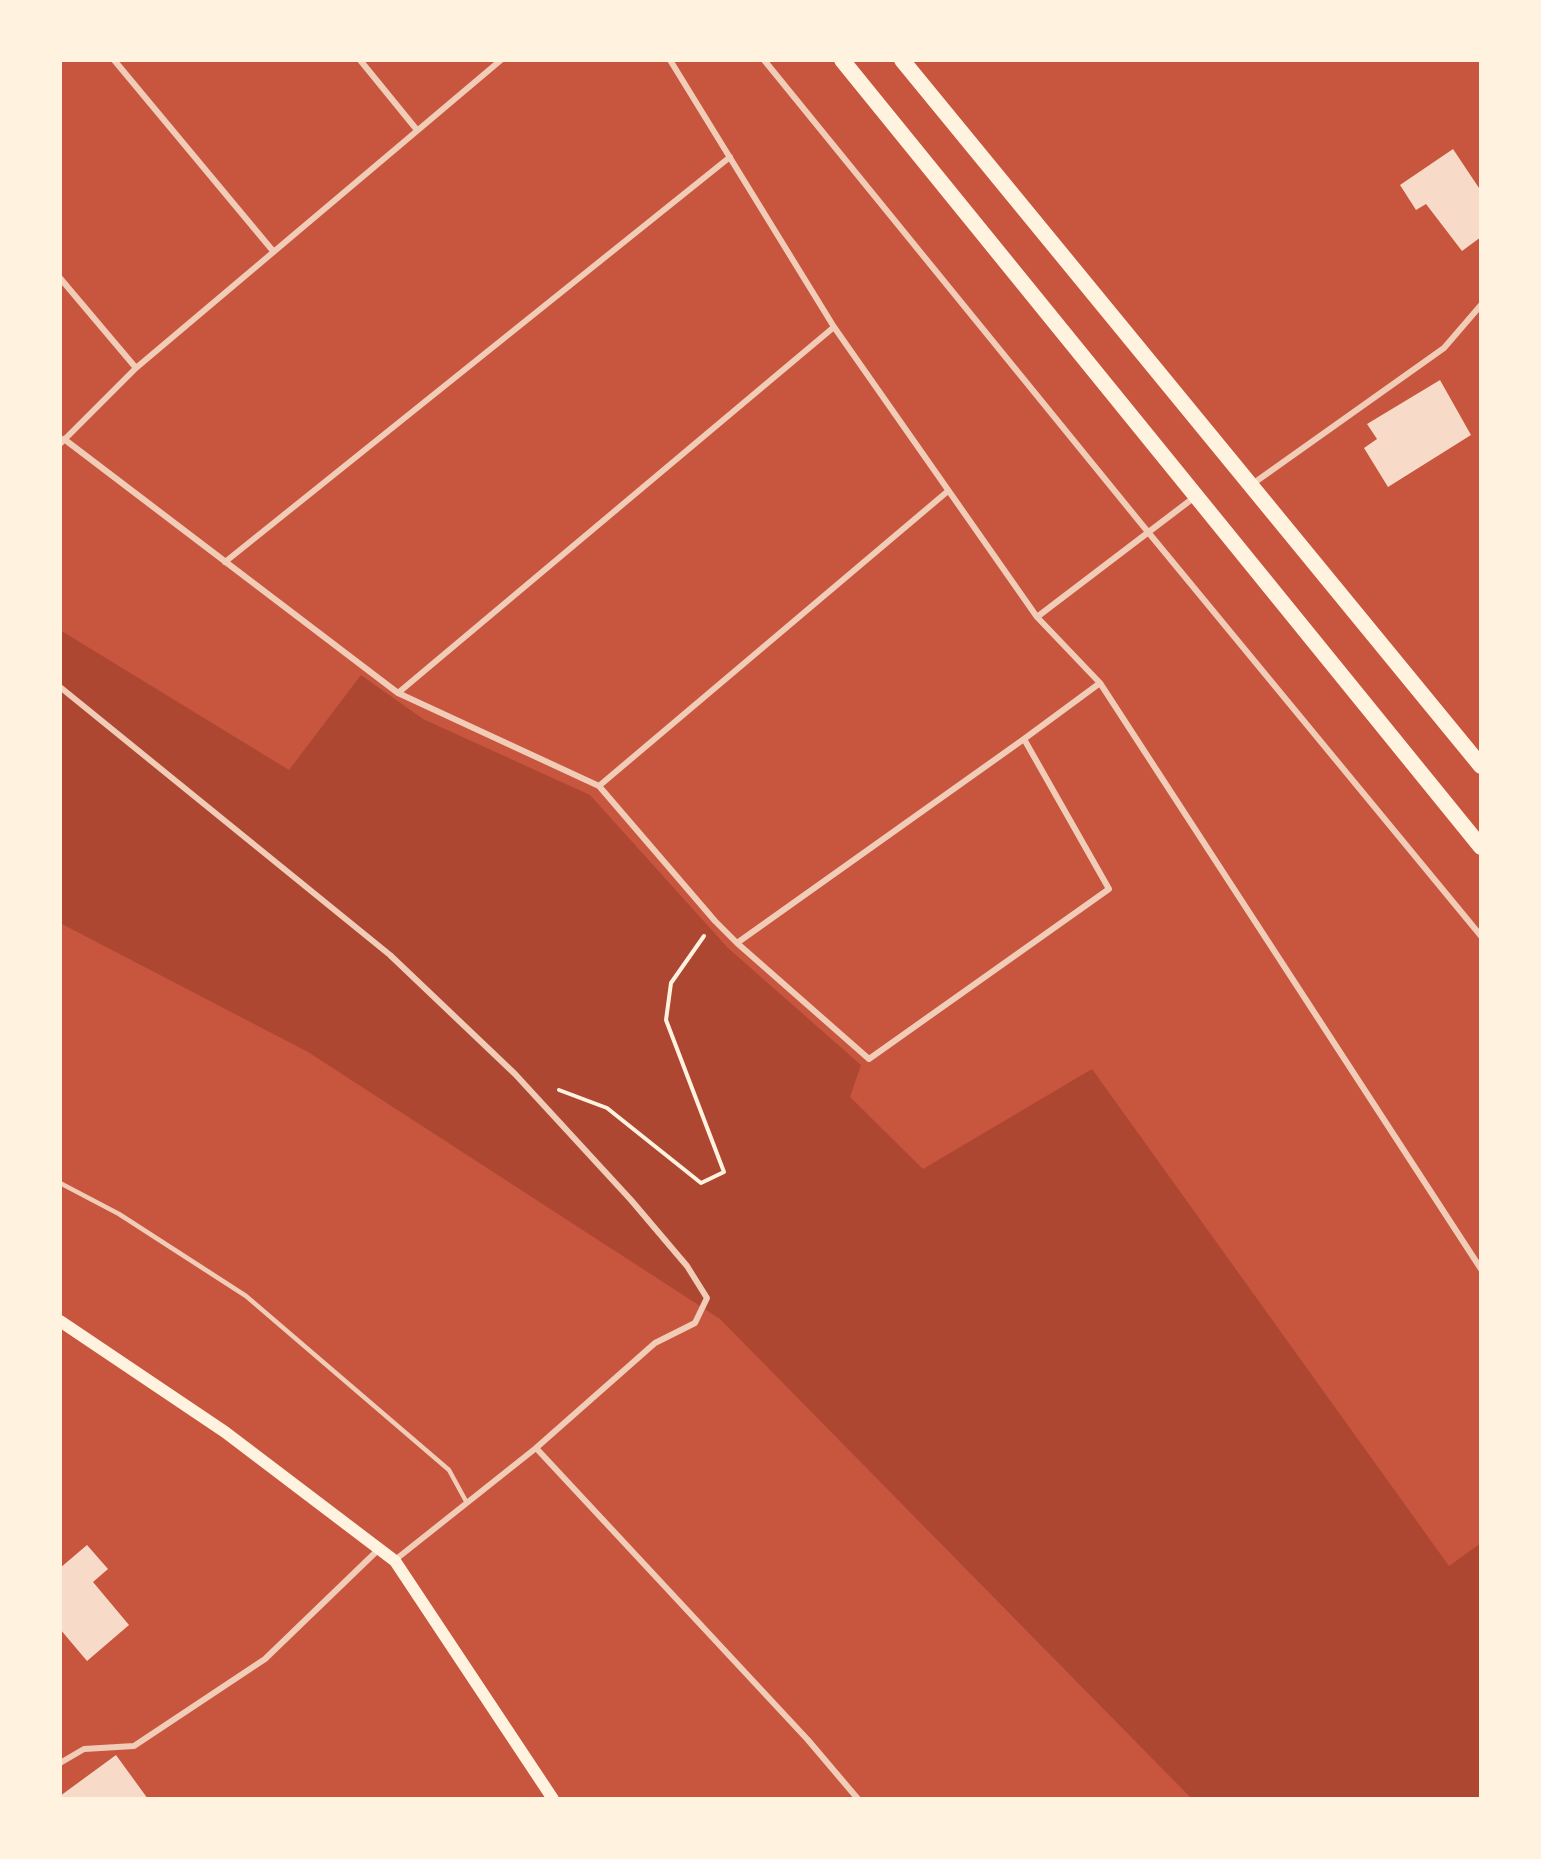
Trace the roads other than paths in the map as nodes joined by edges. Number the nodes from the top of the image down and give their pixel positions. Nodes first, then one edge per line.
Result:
1 (114, 60) edge
2 (360, 60) edge
3 (501, 60) edge
4 (670, 60) edge
5 (764, 60) edge
6 (842, 60) edge
7 (902, 60) edge
8 (417, 130) junction
9 (729, 157) junction
10 (273, 251) junction
11 (60, 278) edge
12 (1481, 305) edge
13 (834, 327) junction
14 (136, 368) junction
15 (62, 442) edge
16 (1251, 485) junction
17 (948, 490) junction
18 (1196, 496) junction
19 (1148, 532) junction
20 (225, 562) junction
21 (1037, 617) junction
22 (1100, 683) junction
23 (60, 687) edge
24 (398, 693) junction
25 (1024, 739) junction
26 (1481, 766) edge
27 (599, 786) junction
28 (1481, 847) edge
29 (1481, 936) edge
30 (737, 943) junction
31 (60, 1183) edge
32 (1481, 1269) edge
33 (60, 1321) edge
34 (536, 1448) junction
35 (467, 1503) junction
36 (379, 1549) junction
37 (395, 1561) junction
38 (60, 1764) edge
39 (553, 1799) edge
40 (858, 1799) edge

1 - 10 street
2 - 8 street
3 - 8 street
4 - 9 street
5 - 19 street
6 - 18 highway
7 - 16 highway
8 - 10 street
9 - 13 street
9 - 20 street
10 - 14 street
11 - 14 street
12 - 16 street
13 - 17 street
13 - 24 street
14 - 15 street
15 - 20 street
16 - 26 highway
17 - 21 street
17 - 27 street
18 - 19 street
18 - 28 highway
19 - 21 street
19 - 29 street
20 - 24 street
21 - 22 street
22 - 25 street
22 - 32 street
23 - 34 street
24 - 27 street
25 - 30 street
25 - 30 street
27 - 30 street
31 - 35 lane
33 - 36 main road
34 - 35 street
34 - 40 street
35 - 37 street
36 - 37 main road
36 - 38 street
37 - 39 main road

